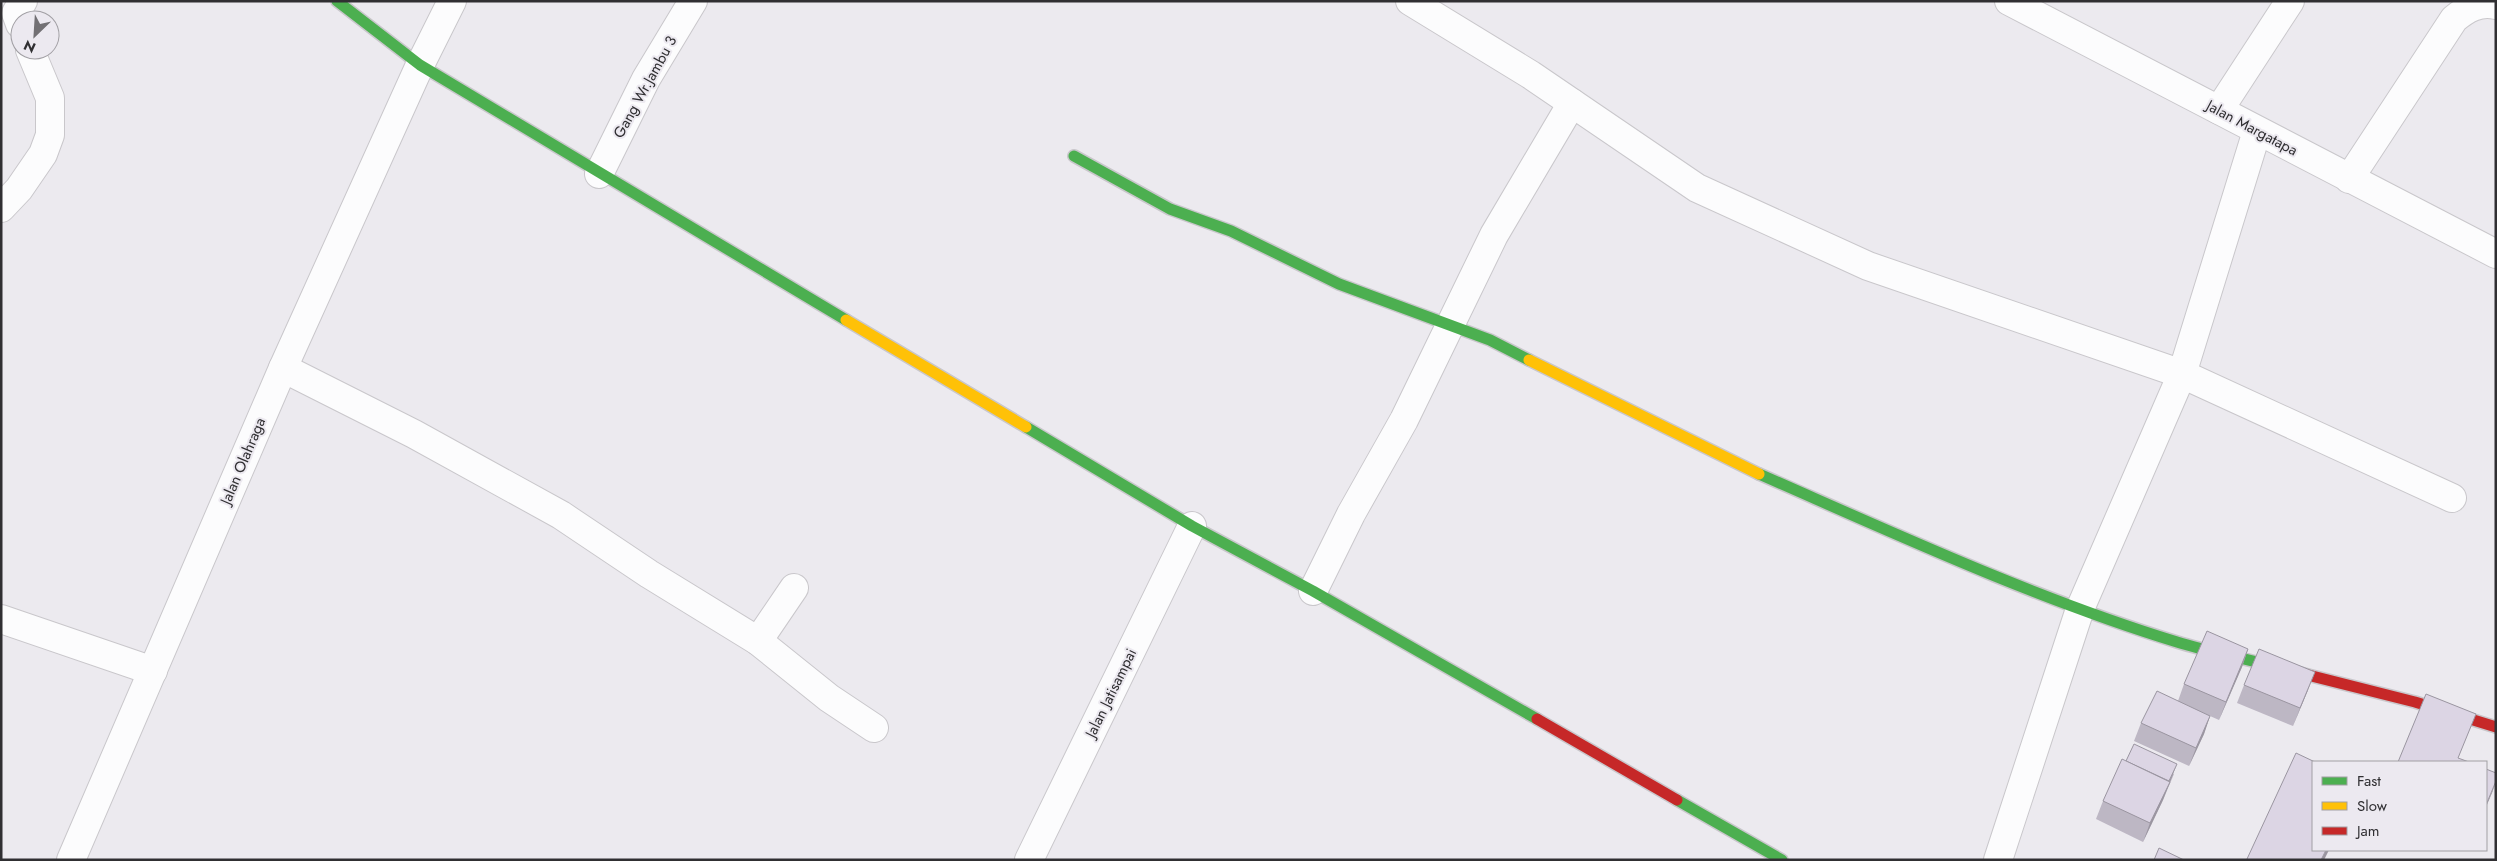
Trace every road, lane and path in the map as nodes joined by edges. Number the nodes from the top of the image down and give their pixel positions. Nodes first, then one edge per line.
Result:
1 (337, 1) edge
2 (452, 1) edge
3 (693, 1) edge
4 (1410, 1) edge
5 (2009, 1) edge
6 (2290, 1) edge
7 (2496, 5) edge
8 (34, 60) edge
9 (420, 65) junction
10 (1572, 103) junction
11 (2219, 110) junction
12 (2257, 131) junction
13 (1074, 156) dead end
14 (598, 174) junction
15 (2350, 179) junction
16 (1, 208) edge
17 (2496, 254) edge
18 (1450, 325) junction
19 (283, 368) junction
20 (2182, 374) junction
21 (2452, 498) dead end
22 (1192, 526) junction
23 (794, 588) dead end
24 (1313, 591) junction
25 (2080, 609) junction
26 (1, 619) edge
27 (758, 640) junction
28 (153, 671) junction
29 (2496, 727) edge
30 (874, 728) dead end
31 (71, 860) edge
32 (1029, 860) edge
33 (1782, 860) edge
34 (1998, 860) edge

1 - 9 street
2 - 9 street
3 - 14 street, Gang Wr.Jambu 3
4 - 10 street
5 - 11 street, Jalan Margatapa
6 - 11 street
7 - 15 street
8 - 16 street
9 - 14 street
9 - 19 street, Jalan Olahraga
10 - 18 street
10 - 20 street
11 - 12 street, Jalan Margatapa
12 - 15 street, Jalan Margatapa
12 - 20 street
13 - 18 street
14 - 22 street
15 - 17 street, Jalan Margatapa
18 - 24 street
18 - 25 street
19 - 27 street
19 - 28 street, Jalan Olahraga
20 - 21 street
20 - 25 street
22 - 24 street
22 - 32 street, Jalan Jatisampai
23 - 27 street
24 - 33 street
25 - 29 street
25 - 34 street
26 - 28 street
27 - 30 street
28 - 31 street, Jalan Olahraga

